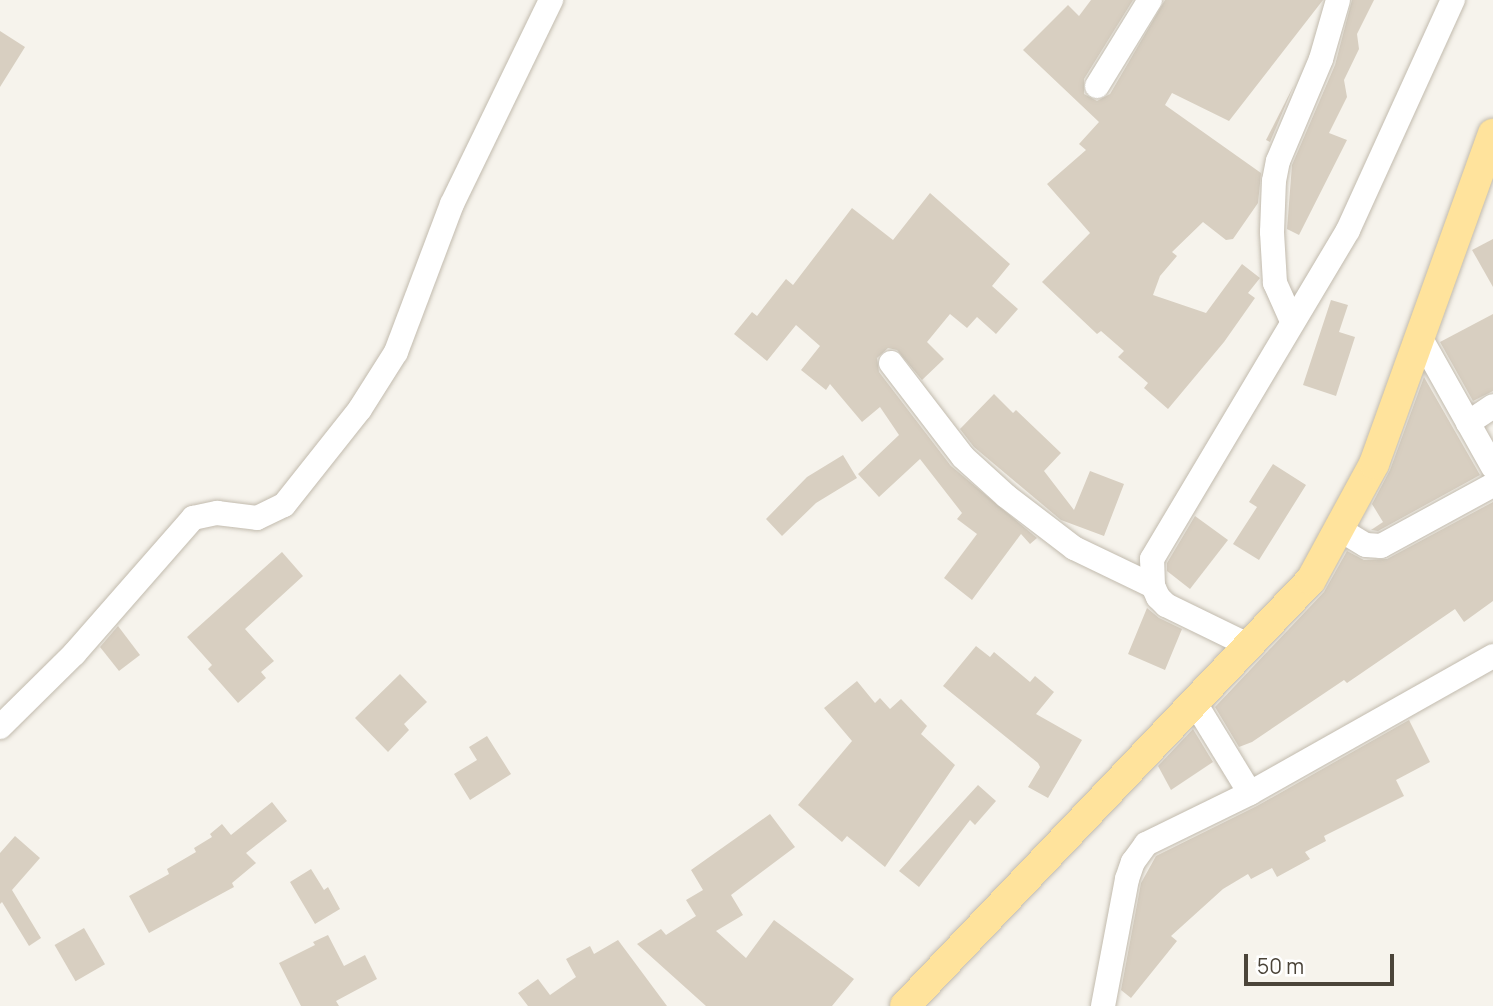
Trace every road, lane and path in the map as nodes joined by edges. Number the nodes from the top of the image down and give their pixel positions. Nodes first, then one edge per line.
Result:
1 (551, 0) edge
2 (1150, 0) edge
3 (1338, 0) edge
4 (1453, 0) edge
5 (1097, 86) dead end
6 (1493, 134) edge
7 (1292, 321) junction
8 (1420, 337) junction
9 (891, 363) dead end
10 (1493, 407) edge
11 (1468, 422) junction
12 (1493, 467) edge
13 (1493, 485) edge
14 (1339, 529) junction
15 (1153, 586) junction
16 (1250, 646) junction
17 (1493, 656) edge
18 (1195, 703) junction
19 (0, 727) edge
20 (1250, 793) junction
21 (905, 1006) edge
22 (1103, 1006) edge

1 - 19 street
2 - 5 street
3 - 7 street
4 - 7 street
6 - 8 main road
7 - 15 street
8 - 11 street
8 - 14 main road
9 - 15 street
10 - 11 street
11 - 12 street
13 - 14 street
14 - 16 main road
15 - 16 street
16 - 18 main road
17 - 20 street
18 - 20 street
18 - 21 main road
20 - 22 street

